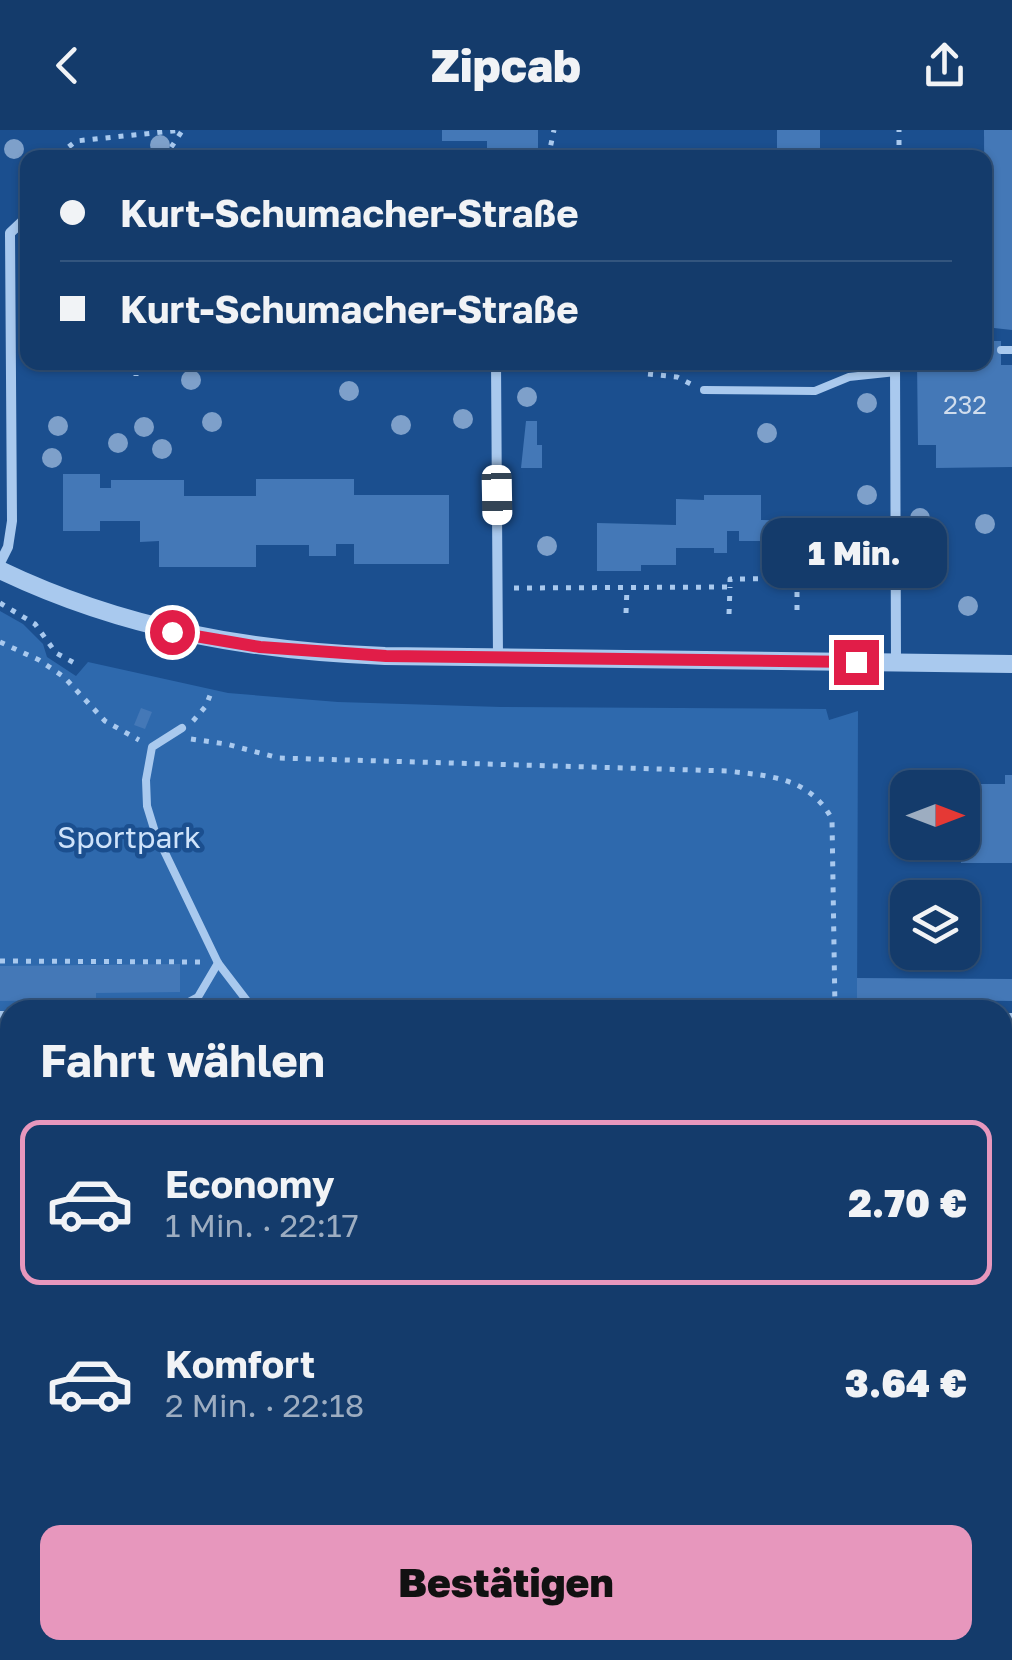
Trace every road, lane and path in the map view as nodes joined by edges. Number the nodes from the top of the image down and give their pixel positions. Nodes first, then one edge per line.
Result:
1 (182, 130) edge
2 (97, 134) edge
3 (67, 150) edge
4 (20, 224) edge
5 (136, 370) edge
6 (496, 370) edge
7 (886, 370) edge
8 (896, 370) edge
9 (648, 374) dead end
10 (136, 376) dead end
11 (704, 390) joint
12 (0, 567) edge
13 (883, 578) dead end
14 (797, 579) junction
15 (730, 587) junction
16 (513, 588) dead end
17 (627, 588) junction
18 (0, 603) edge
19 (626, 613) dead end
20 (729, 614) dead end
21 (797, 614) dead end
22 (0, 642) edge
23 (498, 657) junction
24 (896, 662) junction
25 (1012, 664) edge
26 (80, 666) dead end
27 (212, 690) dead end
28 (182, 728) joint
29 (167, 736) junction
30 (152, 747) junction
31 (0, 961) edge
32 (218, 962) junction
33 (192, 1000) edge
34 (246, 1000) edge
35 (835, 1000) edge

1 - 2 path
2 - 3 path
4 - 12 street
5 - 10 path
6 - 23 street
7 - 11 lane
8 - 24 street
9 - 11 path
12 - 23 street
13 - 14 path
14 - 15 path
14 - 21 path
15 - 17 path
15 - 20 path
16 - 17 path
17 - 19 path
18 - 26 path
22 - 30 path
23 - 24 street
24 - 25 street
27 - 28 path
28 - 29 lane
29 - 30 lane
29 - 35 path
30 - 32 lane
31 - 32 path
32 - 33 lane
32 - 34 lane

